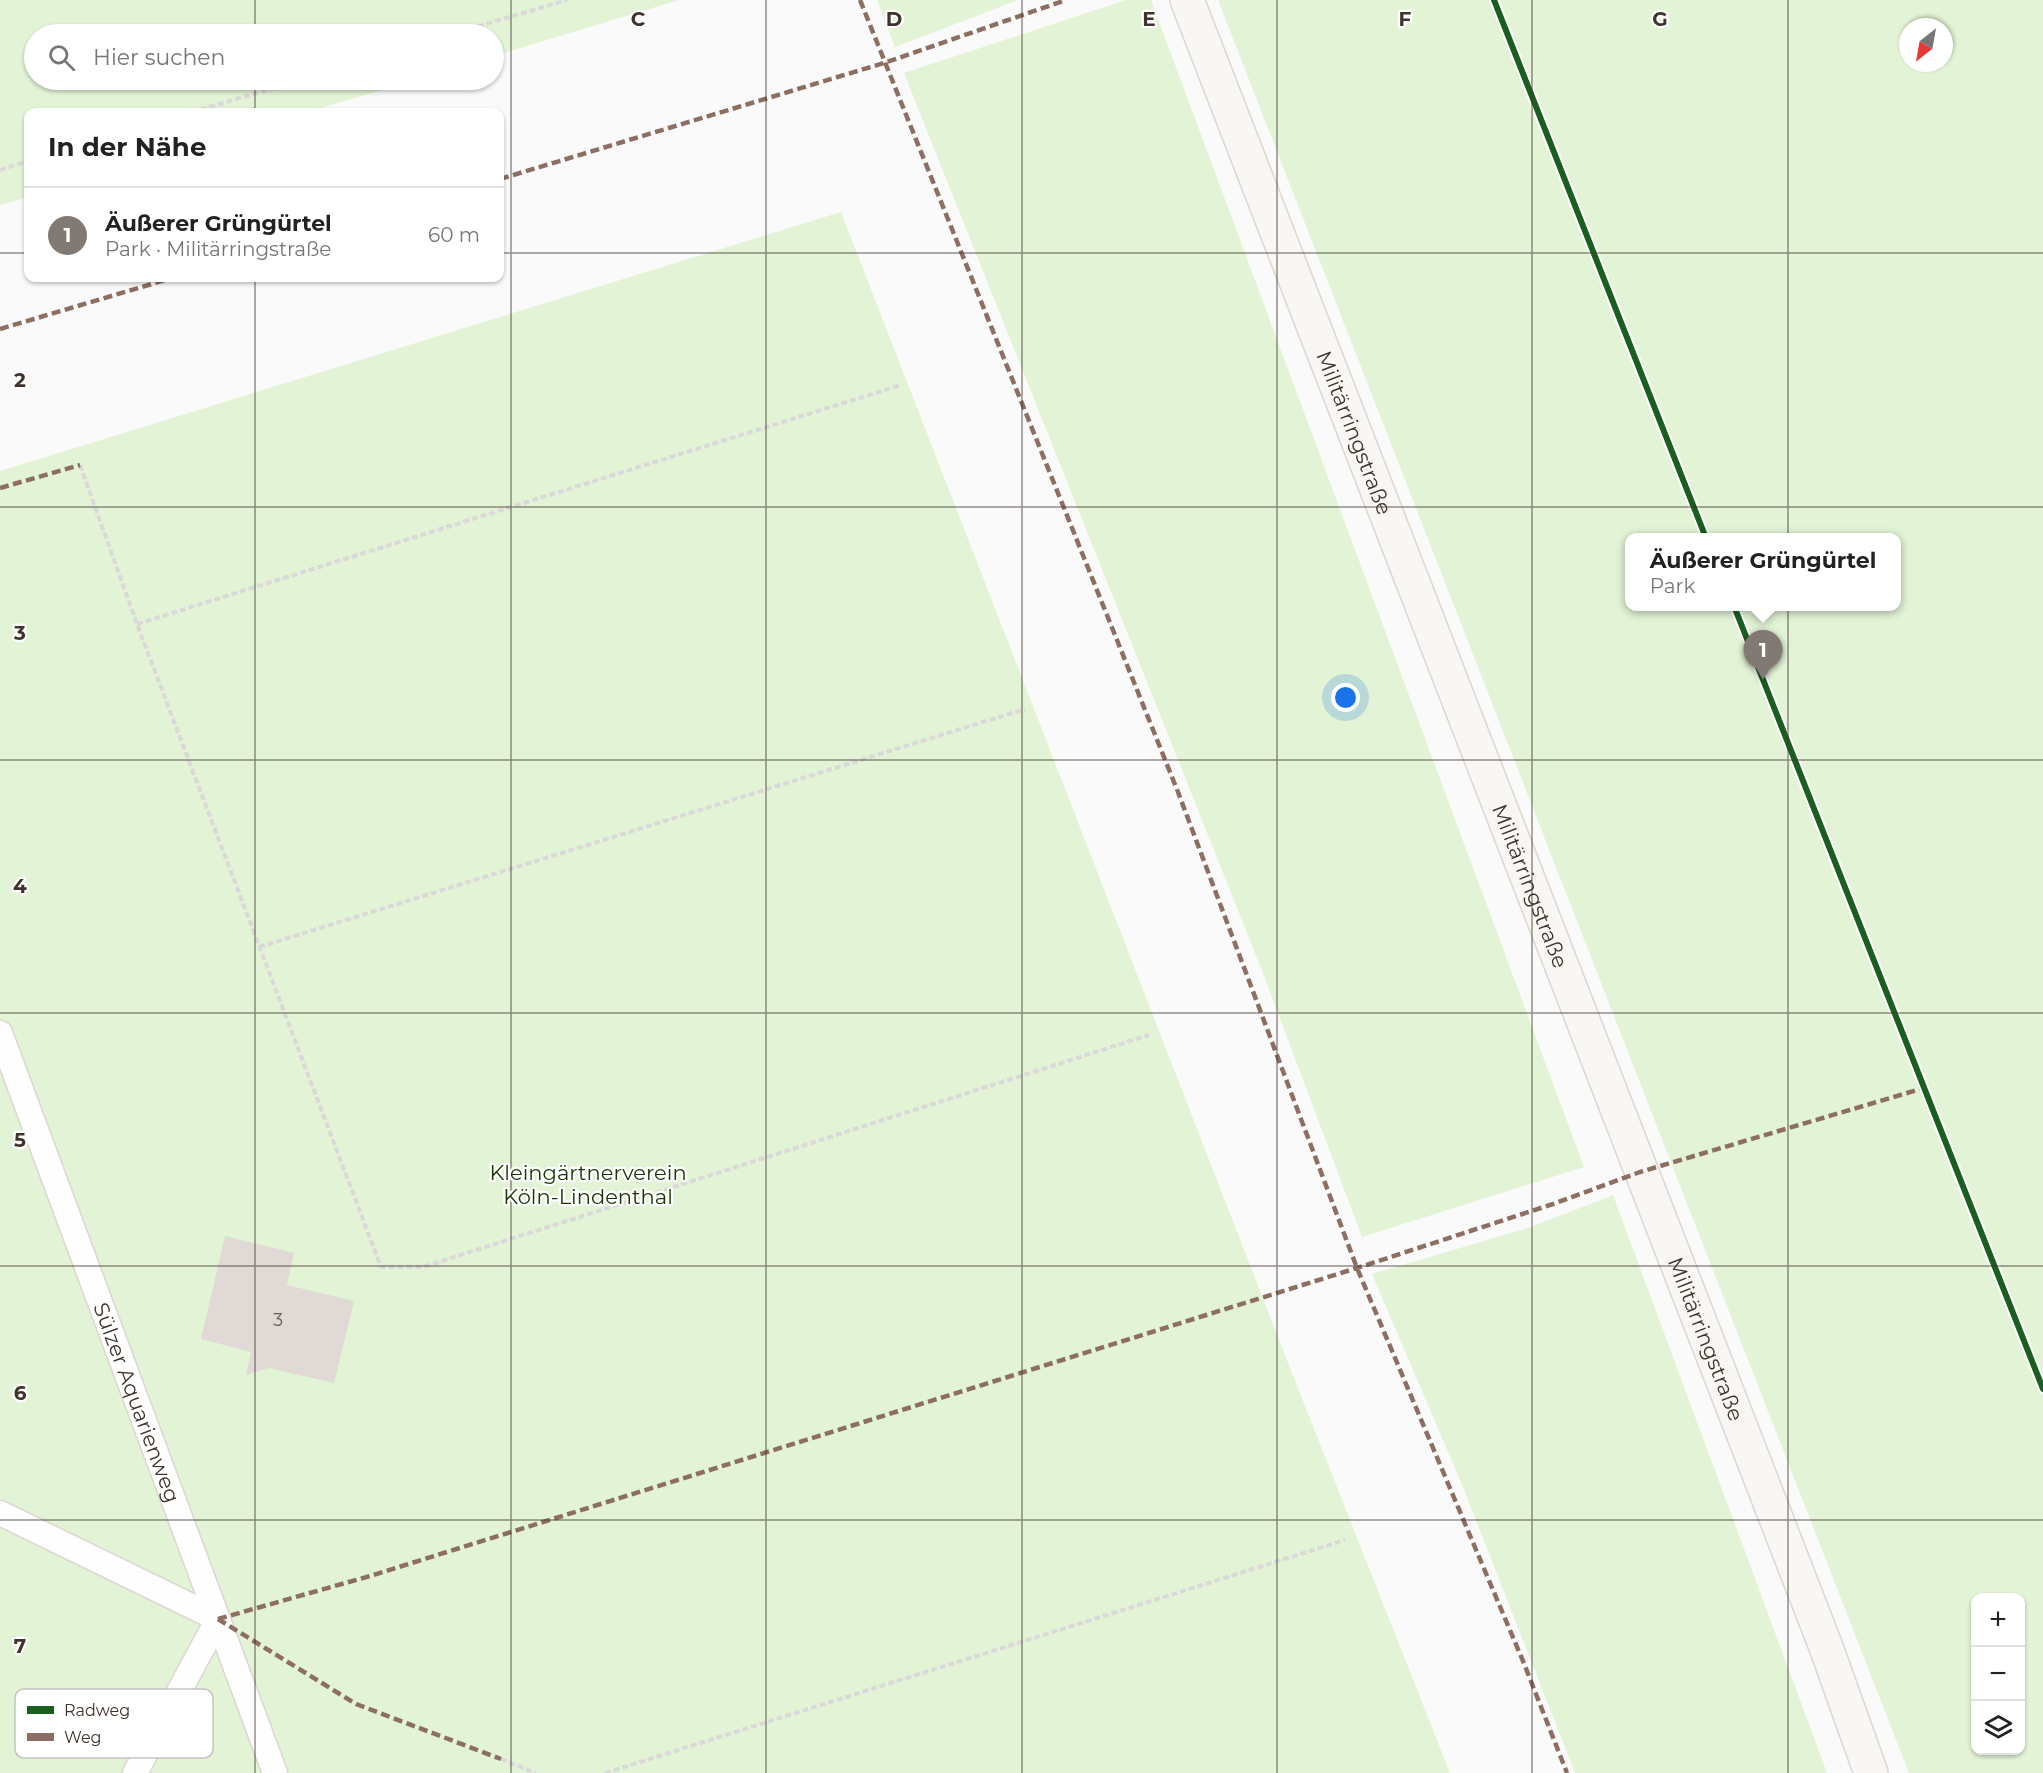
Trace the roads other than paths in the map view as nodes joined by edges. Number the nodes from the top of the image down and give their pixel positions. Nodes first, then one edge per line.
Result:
1 (1187, 0) edge
2 (0, 1033) edge
3 (0, 1513) edge
4 (218, 1619) junction
5 (180, 1689) edge
6 (143, 1758) edge
7 (135, 1773) edge
8 (275, 1773) edge
9 (1871, 1773) edge

1 - 9 main road, Militärringstraße
2 - 4 lane, Sülzer Aquarienweg
3 - 4 lane
4 - 5 lane
4 - 8 lane, Sülzer Aquarienweg
6 - 7 lane

